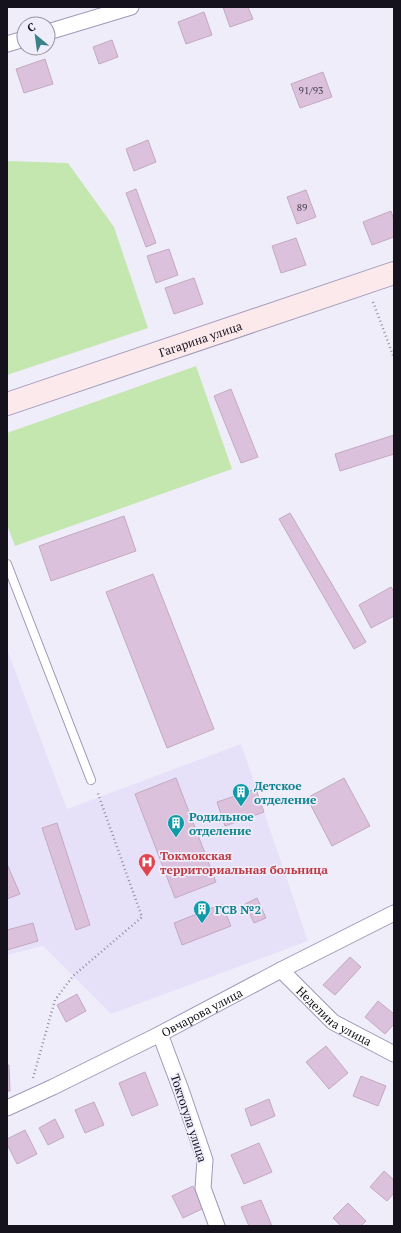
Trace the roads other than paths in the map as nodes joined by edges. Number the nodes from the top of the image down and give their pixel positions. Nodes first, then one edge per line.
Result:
1 (131, 7) edge
2 (56, 30) edge
3 (394, 274) edge
4 (7, 404) edge
5 (7, 564) edge
6 (91, 780) road end
7 (394, 913) edge
8 (281, 970) junction
9 (160, 1034) junction
10 (394, 1054) edge
11 (7, 1108) edge
12 (217, 1226) edge

1 - 2 street
3 - 4 main road, Гагарина улица
5 - 6 lane
7 - 8 street, Овчарова улица
8 - 9 street, Овчарова улица
8 - 10 street, Неделина улица
9 - 11 street, Овчарова улица
9 - 12 street, Токтогула улица

